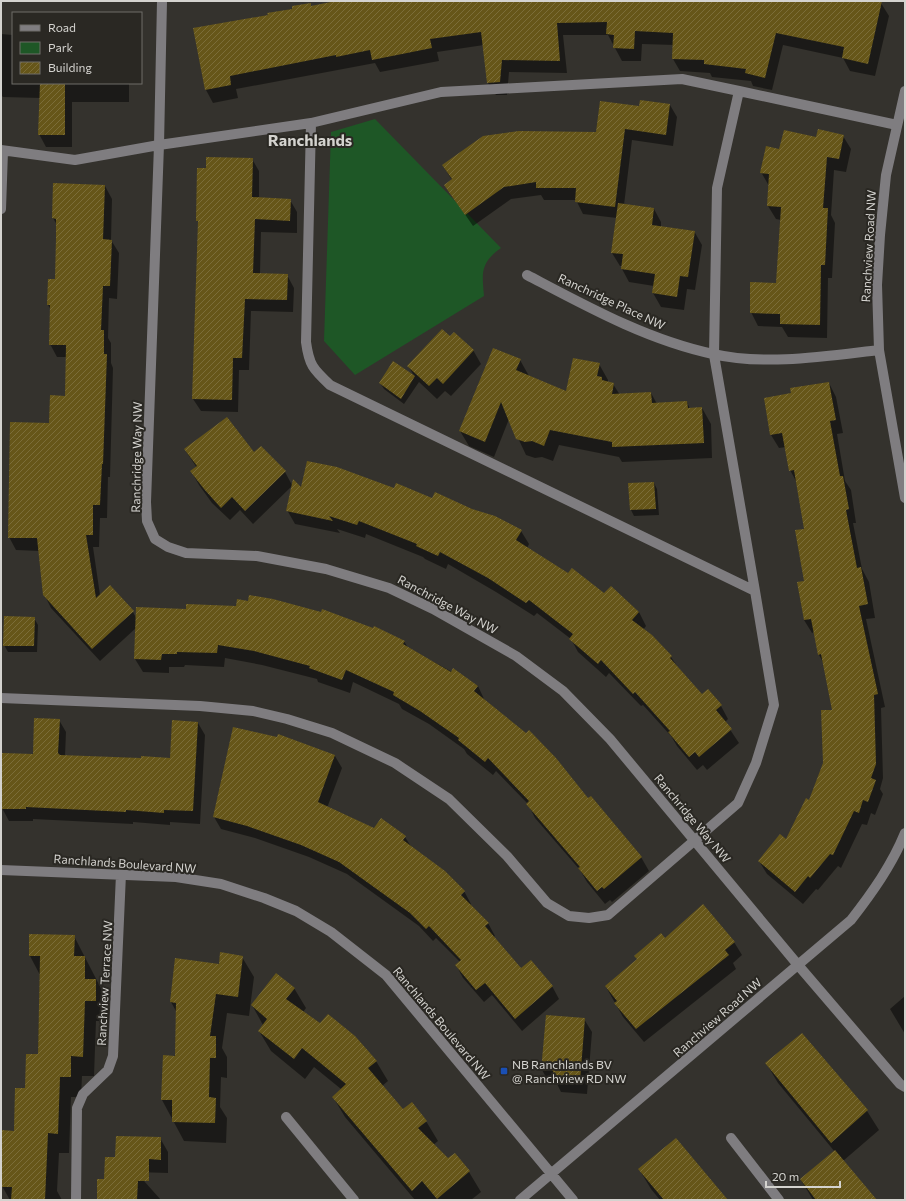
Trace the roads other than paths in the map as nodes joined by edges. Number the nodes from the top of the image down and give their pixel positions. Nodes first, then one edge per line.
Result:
1 (162, 1) edge
2 (739, 91) junction
3 (905, 91) edge
4 (311, 123) junction
5 (897, 125) junction
6 (159, 145) junction
7 (2, 151) edge
8 (1, 209) edge
9 (527, 275) dead end
10 (879, 350) junction
11 (714, 355) junction
12 (905, 498) edge
13 (755, 591) junction
14 (1, 698) edge
15 (905, 833) edge
16 (694, 839) junction
17 (1, 870) edge
18 (121, 874) junction
19 (798, 965) junction
20 (905, 1087) edge
21 (286, 1117) dead end
22 (731, 1138) dead end
23 (551, 1174) junction
24 (76, 1200) edge
25 (354, 1200) edge
26 (520, 1200) edge
27 (573, 1200) edge
28 (779, 1200) edge

1 - 6 street, Ranchridge Way NW
2 - 4 street
2 - 5 street
2 - 11 street
3 - 5 street, Ranchview Road NW
4 - 6 street
4 - 13 street
5 - 10 street, Ranchview Road NW
6 - 7 street
6 - 16 street, Ranchridge Way NW
7 - 8 street
9 - 11 street, Ranchridge Place NW
10 - 11 street, Ranchridge Place NW
10 - 12 street, Ranchview Road NW
11 - 13 street
13 - 16 street
14 - 16 street
15 - 19 street, Ranchview Road NW
16 - 19 street, Ranchridge Way NW
17 - 18 street, Ranchlands Boulevard NW
18 - 23 street, Ranchlands Boulevard NW
18 - 24 street, Ranchview Terrace NW
19 - 20 street, Ranchridge Way NW
19 - 23 street, Ranchview Road NW
21 - 25 street
22 - 28 street
23 - 26 street, Ranchview Road NW
23 - 27 street, Ranchlands Boulevard NW

